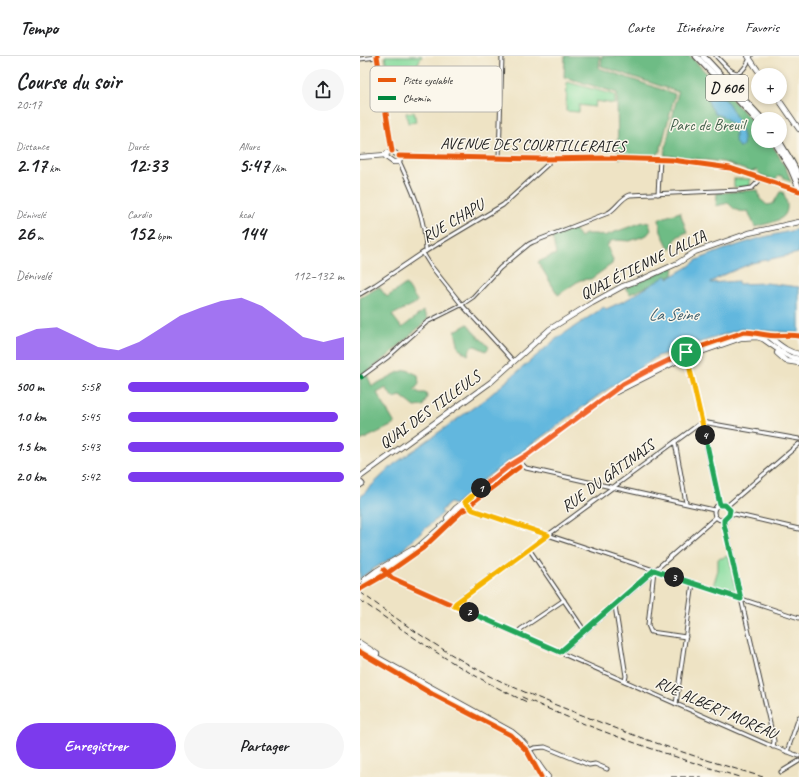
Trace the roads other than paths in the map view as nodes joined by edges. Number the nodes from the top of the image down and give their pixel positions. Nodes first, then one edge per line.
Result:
1 (377, 56) edge
2 (502, 56) edge
3 (696, 56) edge
4 (703, 56) edge
5 (716, 56) edge
6 (750, 57) edge
7 (360, 59) edge
8 (379, 66) edge
9 (502, 66) edge
10 (757, 68) edge
11 (782, 104) edge
12 (386, 112) edge
13 (500, 112) edge
14 (755, 112) edge
15 (751, 114) edge
16 (799, 129) edge
17 (778, 148) edge
18 (783, 148) edge
19 (392, 151) junction
20 (386, 155) junction
21 (360, 157) edge
22 (499, 158) junction
23 (399, 159) junction
24 (549, 159) junction
25 (660, 159) junction
26 (797, 177) edge
27 (761, 179) junction
28 (799, 188) edge
29 (799, 191) edge
30 (658, 194) junction
31 (799, 222) edge
32 (425, 252) junction
33 (360, 294) edge
34 (462, 305) junction
35 (768, 336) junction
36 (799, 336) edge
37 (748, 337) junction
38 (686, 354) junction
39 (799, 354) edge
40 (799, 359) edge
41 (513, 361) junction
42 (799, 363) edge
43 (362, 376) dead end
44 (702, 422) junction
45 (799, 439) edge
46 (675, 442) junction
47 (799, 444) edge
48 (519, 461) junction
49 (360, 477) edge
50 (360, 481) edge
51 (360, 486) edge
52 (613, 487) junction
53 (466, 503) junction
54 (686, 503) junction
55 (720, 505) junction
56 (727, 506) junction
57 (714, 510) junction
58 (730, 513) junction
59 (716, 517) junction
60 (724, 520) junction
61 (799, 529) edge
62 (548, 535) junction
63 (529, 549) junction
64 (383, 569) junction
65 (654, 570) junction
66 (693, 583) junction
67 (360, 584) edge
68 (360, 587) edge
69 (741, 599) junction
70 (564, 600) junction
71 (614, 605) junction
72 (454, 606) junction
73 (799, 618) edge
74 (584, 630) junction
75 (517, 633) junction
76 (686, 637) junction
77 (360, 643) edge
78 (360, 648) edge
79 (360, 652) edge
80 (560, 652) junction
81 (390, 664) junction
82 (400, 672) junction
83 (625, 681) junction
84 (676, 704) junction
85 (799, 717) edge
86 (773, 747) junction
87 (530, 750) junction
88 (787, 752) junction
89 (799, 756) edge
90 (799, 761) edge
91 (607, 768) dead end
92 (781, 772) dead end
93 (545, 776) edge

1 - 7 street
1 - 8 street
2 - 9 street
3 - 15 main road, D 606
4 - 14 main road, D 606
5 - 6 street
6 - 10 street
11 - 16 street
12 - 19 street
13 - 22 street
17 - 26 main road
18 - 26 main road
19 - 20 street
19 - 23 street
20 - 21 street
20 - 23 street
22 - 23 street, AVENUE DES COURTILLERAIES
22 - 24 street, AVENUE DES COURTILLERAIES
23 - 32 street
24 - 25 street, AVENUE DES COURTILLERAIES
24 - 32 street, RUE CHAPU
25 - 27 street, AVENUE DES COURTILLERAIES
25 - 30 street
26 - 28 main road
27 - 29 street, AVENUE DES COURTILLERAIES
27 - 30 street
30 - 34 street
31 - 41 street, QUAI ÉTIENNE LALLIA
32 - 33 street, RUE CHAPU
32 - 34 street
34 - 41 street
34 - 43 street
35 - 36 street
35 - 38 street
35 - 39 street
37 - 38 street
37 - 40 street
37 - 42 street
38 - 44 street
38 - 48 street
41 - 49 street, QUAI DES TILLEULS
44 - 45 street
44 - 46 street, RUE DU GÂTINAIS
44 - 55 street
46 - 52 street, RUE DU GÂTINAIS
46 - 54 street
47 - 56 street
48 - 52 street
48 - 53 street
50 - 51 street
52 - 54 street
52 - 62 street, RUE DU GÂTINAIS
53 - 62 street
53 - 64 street
54 - 57 street
55 - 56 street
55 - 57 street
56 - 58 street
57 - 59 street
58 - 60 street
58 - 61 street
59 - 60 street
59 - 65 street
60 - 69 street
62 - 63 street, RUE DU GÂTINAIS
62 - 65 street
63 - 70 street
63 - 72 street, RUE DU GÂTINAIS
64 - 67 street
64 - 68 street
64 - 72 street, RUE ALBERT MOREAU
65 - 66 street
65 - 71 street
65 - 76 street
66 - 69 street
66 - 76 street
69 - 73 street
69 - 86 street
70 - 74 street
70 - 75 street
71 - 74 street
71 - 83 street
72 - 75 street, RUE ALBERT MOREAU
74 - 80 street
75 - 80 street, RUE ALBERT MOREAU
76 - 84 street
77 - 81 street
78 - 81 street
79 - 82 street
80 - 83 street, RUE ALBERT MOREAU
81 - 82 street
82 - 87 street
82 - 93 street
83 - 84 street, RUE ALBERT MOREAU
84 - 86 street, RUE ALBERT MOREAU
85 - 88 street
86 - 88 street, RUE ALBERT MOREAU
87 - 91 street
87 - 93 street
88 - 89 street, RUE ALBERT MOREAU
90 - 92 street

